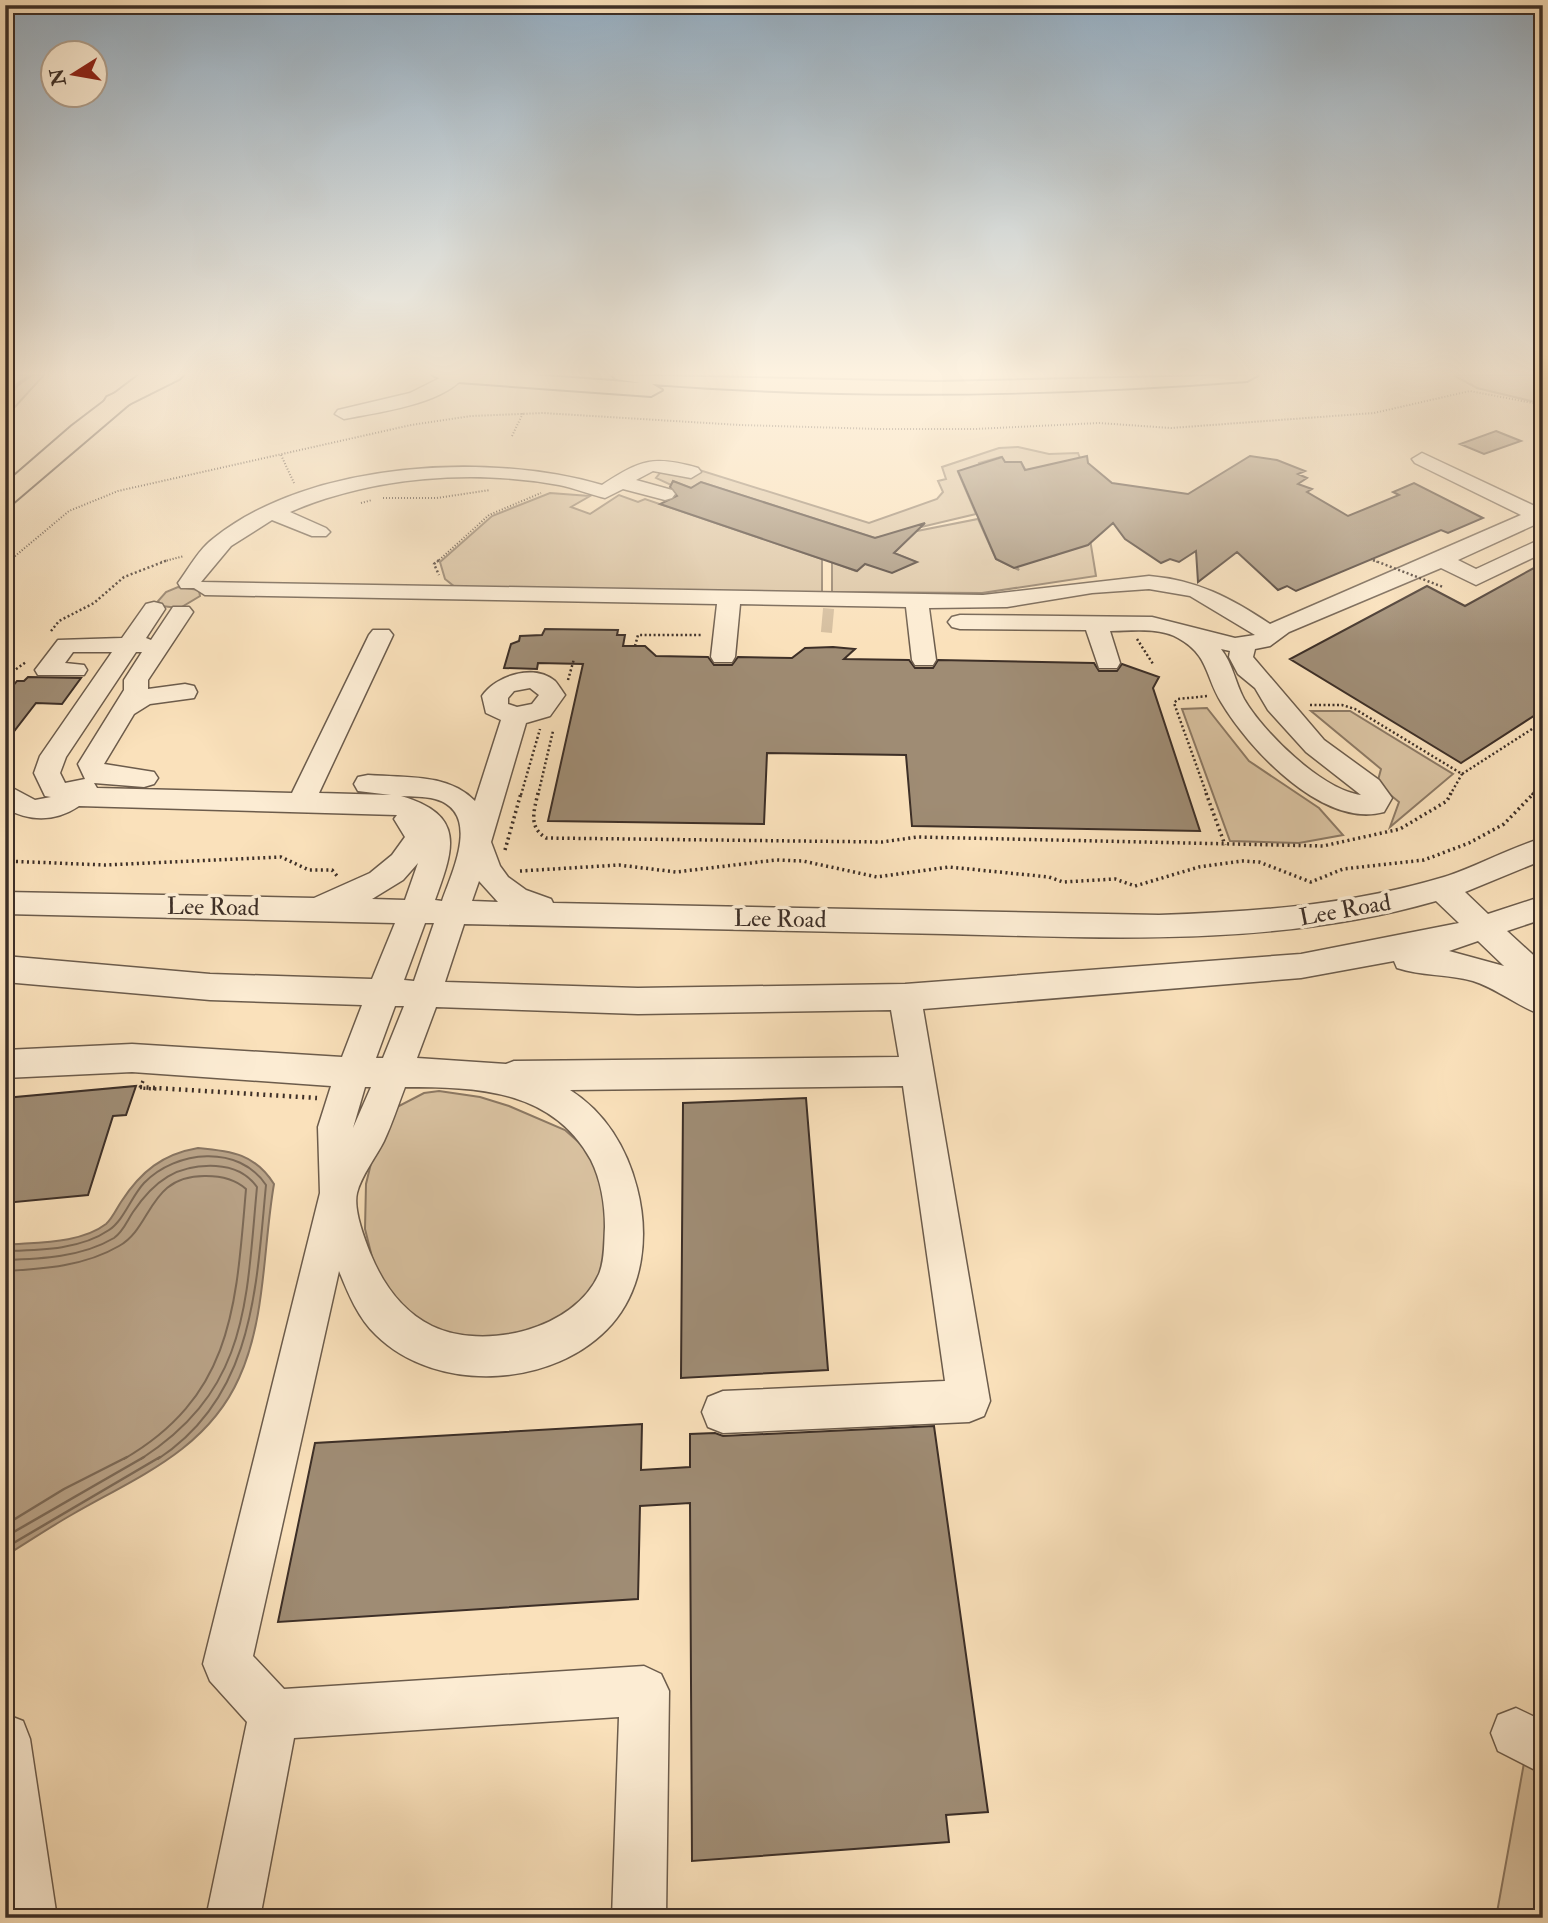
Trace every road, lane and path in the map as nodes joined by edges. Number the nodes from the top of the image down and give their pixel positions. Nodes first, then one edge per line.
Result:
1 (36, 465) edge
2 (235, 465) edge
3 (647, 465) edge
4 (668, 465) edge
5 (1433, 465) edge
6 (691, 472) dead end
7 (621, 482) junction
8 (537, 488) dead end
9 (498, 489) dead end
10 (522, 494) dead end
11 (665, 494) dead end
12 (5, 497) edge
13 (522, 501) junction
14 (361, 503) dead end
15 (272, 512) junction
16 (1538, 518) edge
17 (319, 532) dead end
18 (1543, 544) edge
19 (209, 555) junction
20 (1371, 559) dead end
21 (1441, 559) junction
22 (5, 564) edge
23 (1476, 578) junction
24 (442, 581) dead end
25 (1443, 587) dead end
26 (1497, 589) dead end
27 (179, 596) junction
28 (728, 608) junction
29 (918, 611) junction
30 (1096, 624) junction
31 (51, 631) dead end
32 (1277, 631) junction
33 (1187, 633) junction
34 (381, 635) dead end
35 (708, 635) dead end
36 (130, 645) junction
37 (159, 645) junction
38 (1244, 645) junction
39 (635, 646) dead end
40 (723, 657) dead end
41 (28, 660) dead end
42 (924, 660) dead end
43 (1108, 663) dead end
44 (75, 670) dead end
45 (5, 677) edge
46 (1206, 684) dead end
47 (185, 692) dead end
48 (1304, 704) dead end
49 (122, 710) junction
50 (515, 716) dead end
51 (1543, 722) edge
52 (554, 732) dead end
53 (53, 756) junction
54 (1543, 773) edge
55 (1462, 774) junction
56 (97, 775) junction
57 (525, 781) dead end
58 (5, 784) edge
59 (5, 793) edge
60 (307, 793) junction
61 (74, 796) junction
62 (378, 805) junction
63 (477, 842) junction
64 (1225, 845) junction
65 (435, 848) junction
66 (1543, 848) edge
67 (504, 858) dead end
68 (5, 861) edge
69 (512, 870) dead end
70 (1483, 875) junction
71 (350, 880) dead end
72 (1442, 889) junction
73 (5, 903) edge
74 (300, 908) junction
75 (415, 911) junction
76 (455, 911) junction
77 (575, 914) junction
78 (1538, 916) edge
79 (1484, 929) junction
80 (1357, 957) junction
81 (5, 969) edge
82 (1543, 984) edge
83 (383, 993) junction
84 (425, 994) junction
85 (905, 997) junction
86 (1543, 1002) edge
87 (5, 1064) edge
88 (918, 1071) junction
89 (353, 1072) junction
90 (394, 1073) junction
91 (621, 1074) junction
92 (495, 1076) junction
93 (590, 1131) junction
94 (337, 1195) junction
95 (723, 1412) dead end
96 (274, 1714) junction
97 (5, 1739) edge
98 (30, 1918) edge
99 (233, 1918) edge
100 (639, 1918) edge

1 - 12 main road
2 - 22 path
3 - 7 street
4 - 6 street
5 - 16 street
7 - 11 street
7 - 15 street
8 - 13 path
9 - 14 path
10 - 13 path
13 - 24 path
15 - 17 street
15 - 19 street
16 - 21 street
18 - 23 street
19 - 27 street
19 - 31 path
20 - 25 path, bridge
21 - 23 street
21 - 32 street
23 - 26 street
27 - 28 street
27 - 36 street
27 - 37 street
28 - 29 street
28 - 29 street
28 - 40 street
29 - 30 street
29 - 32 street
29 - 42 street
30 - 33 street
30 - 43 street
32 - 38 street
33 - 38 street
33 - 38 street
34 - 60 street
35 - 39 path
36 - 37 street
36 - 44 street
36 - 53 street
37 - 49 street
41 - 45 path
46 - 64 path
47 - 49 street
48 - 55 path
49 - 56 street
50 - 63 street
51 - 55 path
52 - 64 path
53 - 58 street
53 - 61 street
54 - 69 path
55 - 64 path
56 - 60 street
56 - 61 street
57 - 67 path
59 - 61 street
60 - 61 street
60 - 62 street
60 - 63 street
62 - 65 street
62 - 74 street
63 - 65 street
63 - 76 street
63 - 77 street
65 - 75 street
66 - 70 street, Lee Road
68 - 71 path
70 - 72 street, Lee Road
70 - 78 street
72 - 77 street, Lee Road
72 - 79 street
73 - 74 street, Lee Road
74 - 75 street, Lee Road
75 - 76 street, Lee Road
75 - 83 street
76 - 77 street, Lee Road
76 - 84 street
78 - 79 street, Lee Road
79 - 80 street, Lee Road
79 - 82 street
80 - 85 street, Lee Road
80 - 86 street
81 - 83 street, Lee Road
83 - 84 street, Lee Road
83 - 89 street
84 - 85 street, Lee Road
84 - 90 street
85 - 88 street
87 - 89 street
88 - 91 street
88 - 95 street
89 - 90 street
89 - 94 street
90 - 92 street
90 - 94 street
91 - 92 street
91 - 93 street
92 - 93 street
93 - 94 street
94 - 96 street
96 - 99 street
96 - 100 street
97 - 98 street

